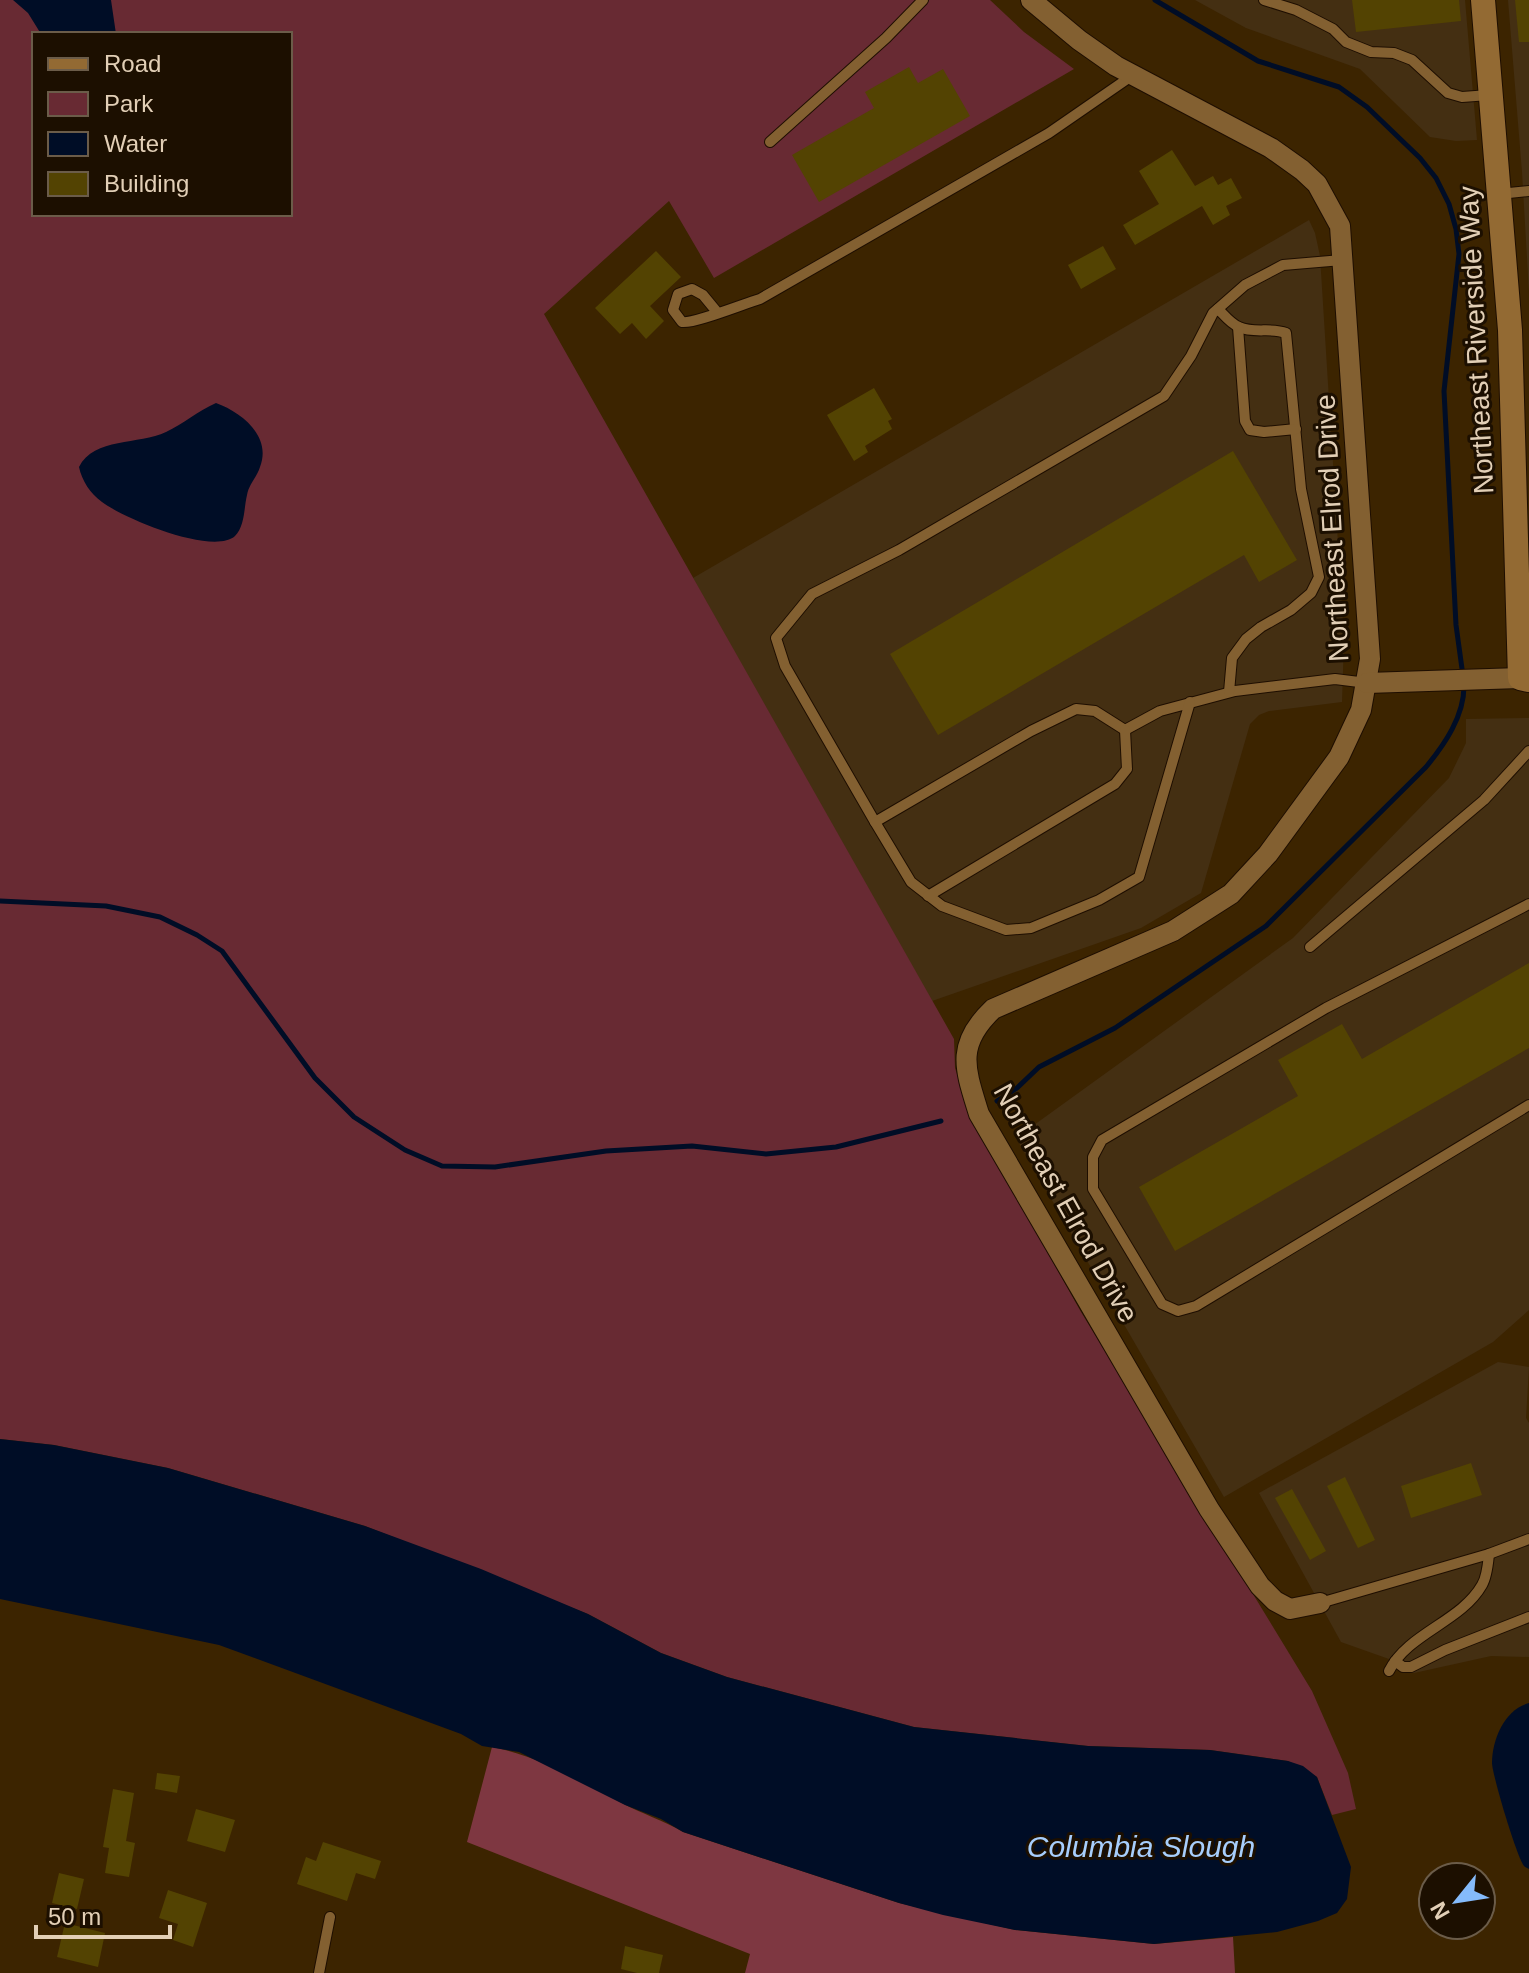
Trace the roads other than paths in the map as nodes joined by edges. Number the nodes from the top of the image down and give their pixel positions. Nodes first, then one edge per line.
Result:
1 (923, 0) edge
2 (1031, 0) edge
3 (1264, 0) edge
4 (1483, 0) edge
5 (1133, 75) junction
6 (1491, 95) junction
7 (770, 142) dead end
8 (1529, 191) edge
9 (1499, 194) junction
10 (1342, 260) junction
11 (1218, 309) junction
12 (717, 312) dead end
13 (1238, 327) junction
14 (1296, 429) junction
15 (1515, 679) edge
16 (1367, 683) junction
17 (1229, 692) junction
18 (1190, 702) junction
19 (1125, 730) junction
20 (1529, 751) edge
21 (875, 822) junction
22 (928, 896) junction
23 (1529, 904) edge
24 (1310, 947) dead end
25 (1529, 1105) edge
26 (1529, 1539) edge
27 (1489, 1554) junction
28 (1320, 1603) joint
29 (1529, 1617) edge
30 (1395, 1661) junction
31 (1389, 1671) dead end
32 (330, 1917) dead end
33 (319, 1973) edge

1 - 7 lane
2 - 5 street, Northeast Elrod Drive
3 - 6 lane
4 - 6 street, Northeast Riverside Way
5 - 10 street, Northeast Elrod Drive
5 - 12 lane
6 - 9 street, Northeast Riverside Way
8 - 9 lane
9 - 15 street, Northeast Riverside Way
10 - 11 lane
10 - 16 street, Northeast Elrod Drive
11 - 13 lane
11 - 21 lane
13 - 14 lane
13 - 14 lane
14 - 17 lane
15 - 16 street
16 - 17 lane
16 - 28 street, Northeast Elrod Drive
17 - 18 lane
18 - 19 lane
18 - 22 lane
19 - 21 lane
19 - 22 lane
20 - 24 lane
21 - 22 lane
23 - 25 lane
26 - 27 lane
27 - 28 lane
27 - 30 lane
29 - 30 lane
30 - 31 lane
32 - 33 lane

